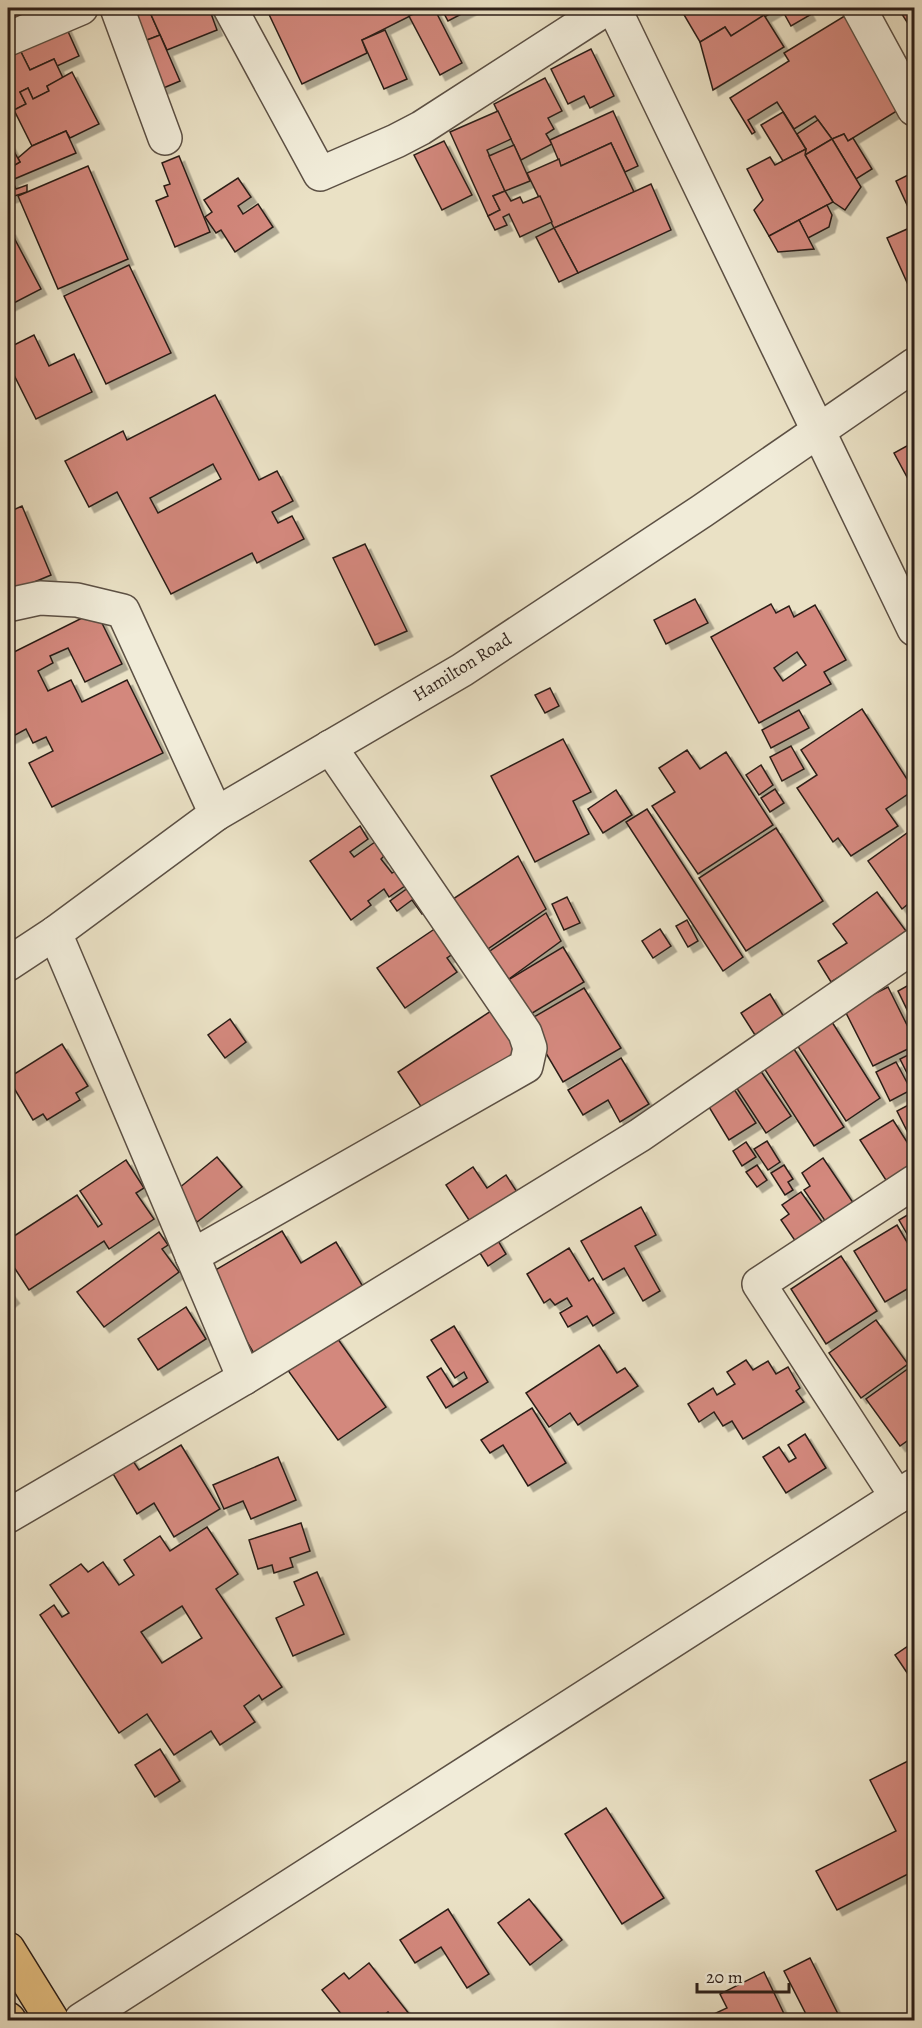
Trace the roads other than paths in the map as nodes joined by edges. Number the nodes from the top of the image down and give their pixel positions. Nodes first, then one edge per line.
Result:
1 (81, 8) edge
2 (117, 8) edge
3 (231, 8) edge
4 (607, 8) edge
5 (614, 8) edge
6 (859, 8) edge
7 (8, 39) edge
8 (915, 110) edge
9 (165, 138) dead end
10 (915, 365) edge
11 (819, 429) junction
12 (8, 605) edge
13 (915, 629) edge
14 (330, 747) junction
15 (216, 814) junction
16 (55, 933) junction
17 (915, 946) edge
18 (8, 964) edge
19 (915, 1182) edge
20 (192, 1256) junction
21 (244, 1378) junction
22 (906, 1491) edge
23 (8, 1516) edge
24 (8, 1949) edge
25 (52, 2020) edge
26 (81, 2020) edge

1 - 7 street
2 - 9 street
3 - 4 street
5 - 11 street
6 - 8 street
10 - 11 street, Hamilton Road
11 - 13 street
11 - 14 street, Hamilton Road
12 - 15 street
14 - 15 street, Hamilton Road
14 - 20 street
15 - 16 street, Hamilton Road
16 - 18 street, Hamilton Road
16 - 20 street
17 - 21 street
19 - 22 street
20 - 21 street
21 - 23 street
22 - 26 street
24 - 25 main road

